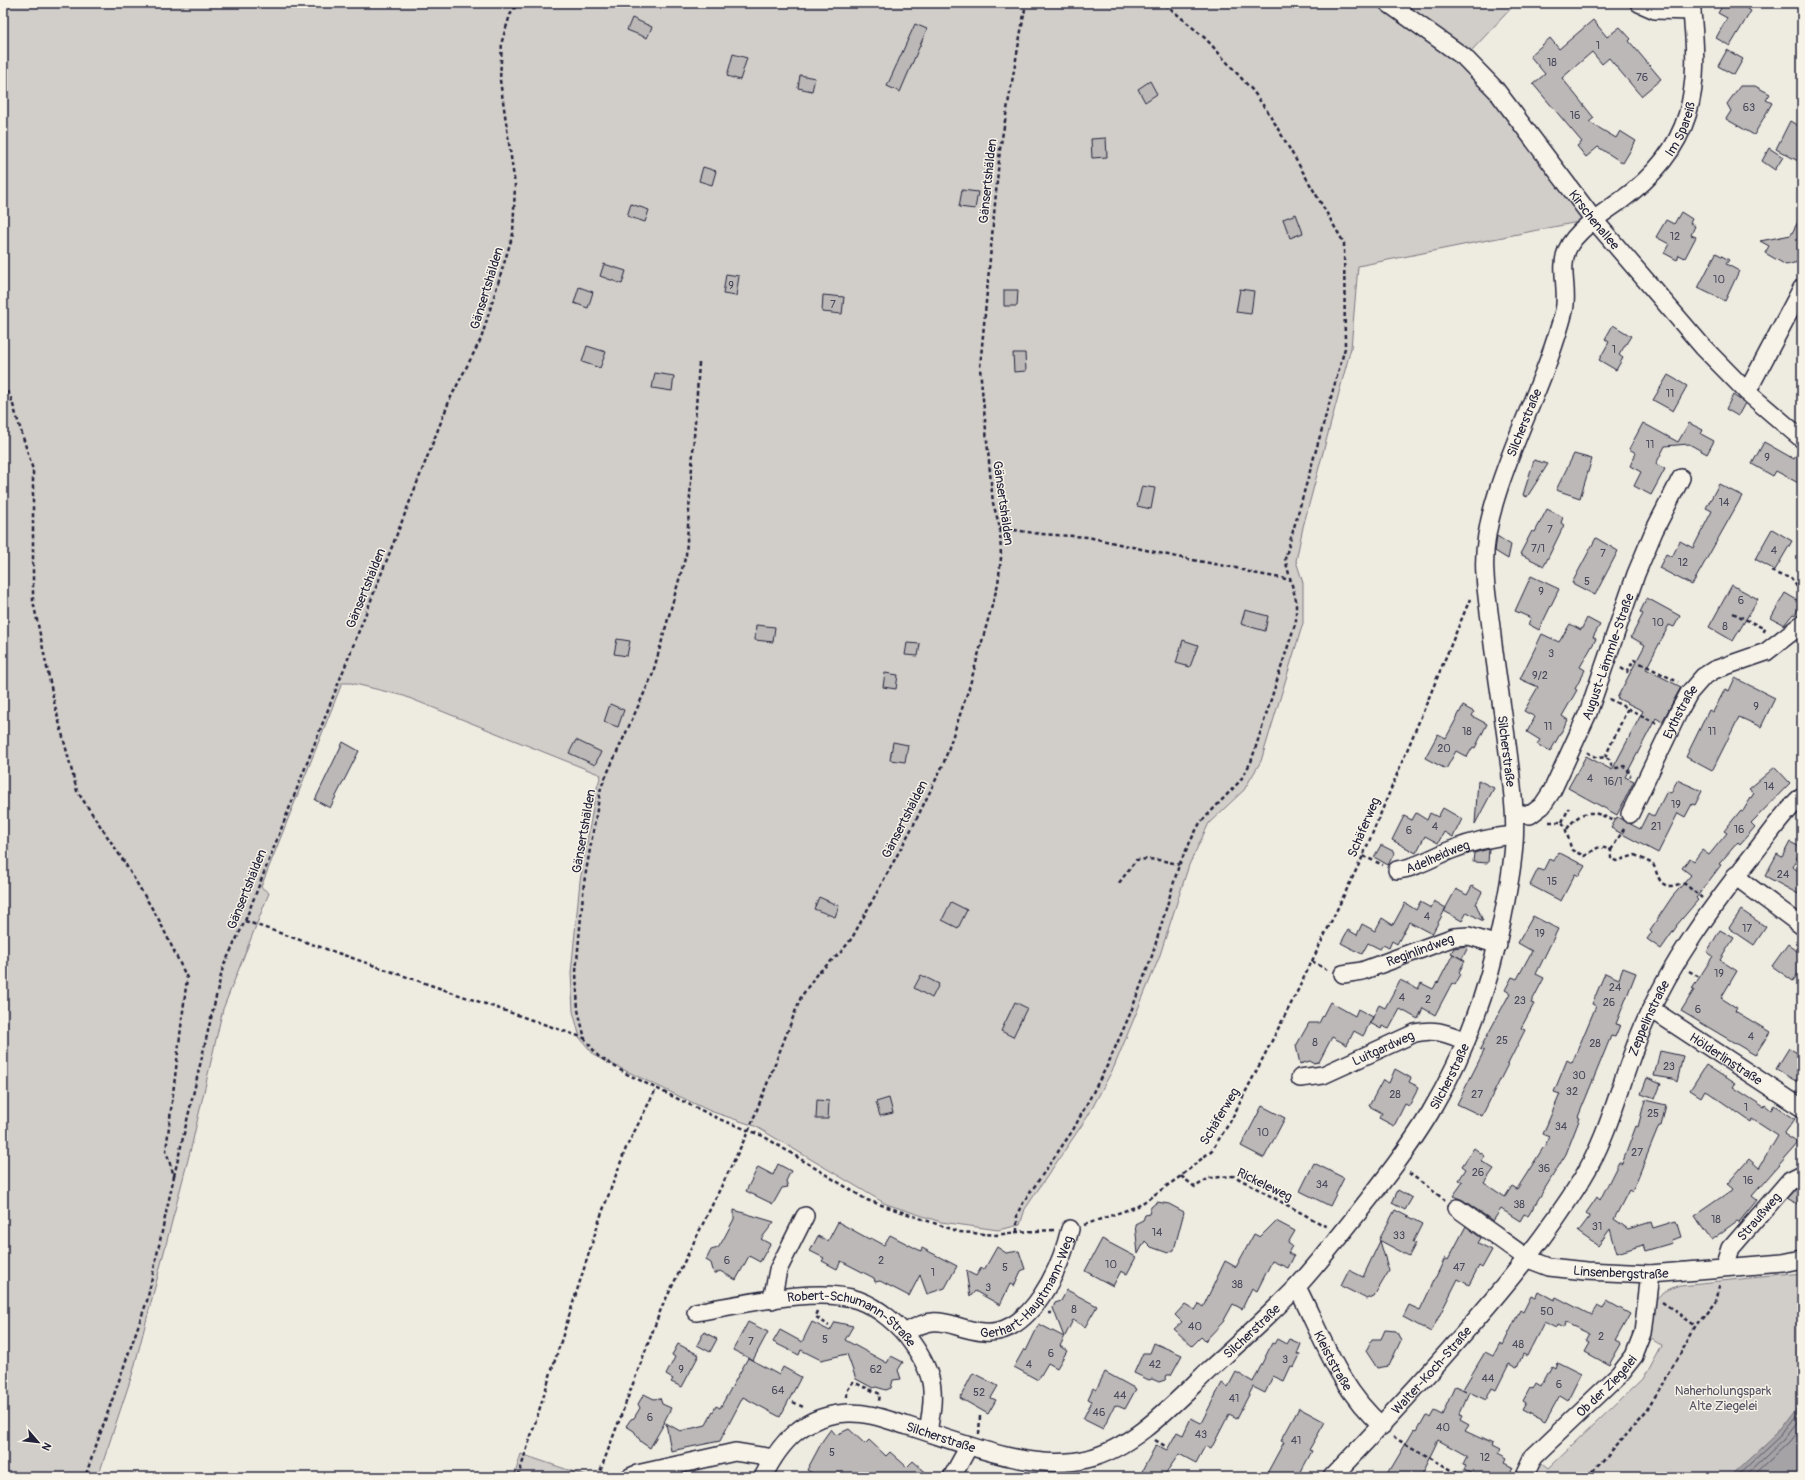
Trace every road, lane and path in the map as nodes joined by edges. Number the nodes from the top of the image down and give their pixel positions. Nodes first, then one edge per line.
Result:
1 (518, 3) edge
2 (1026, 3) edge
3 (1164, 3) edge
4 (1388, 3) edge
5 (1639, 3) edge
6 (1692, 7) edge
7 (1594, 220) junction
8 (1802, 288) edge
9 (699, 363) dead end
10 (3, 386) edge
11 (1747, 392) junction
12 (1802, 440) edge
13 (1681, 478) dead end
14 (1000, 528) junction
15 (1770, 571) dead end
16 (1290, 580) junction
17 (1802, 594) edge
18 (1471, 597) dead end
19 (1733, 613) dead end
20 (1802, 624) edge
21 (1752, 657) junction
22 (1606, 661) junction
23 (1612, 693) dead end
24 (1685, 700) junction
25 (1628, 708) junction
26 (1667, 734) junction
27 (1568, 757) junction
28 (1605, 757) junction
29 (1650, 773) junction
30 (1802, 796) edge
31 (1569, 808) dead end
32 (1523, 814) junction
33 (1630, 814) joint
34 (1614, 820) dead end
35 (1562, 822) junction
36 (1567, 830) junction
37 (1514, 835) junction
38 (1611, 850) junction
39 (1363, 856) junction
40 (1180, 865) junction
41 (1397, 870) joint
42 (1736, 876) junction
43 (1119, 883) dead end
44 (1712, 908) junction
45 (245, 921) junction
46 (1802, 926) edge
47 (1498, 945) junction
48 (1343, 974) dead end
49 (1651, 1009) junction
50 (585, 1039) junction
51 (1466, 1041) junction
52 (1300, 1078) dead end
53 (656, 1089) junction
54 (1802, 1108) edge
55 (748, 1130) junction
56 (1397, 1164) junction
57 (1802, 1174) edge
58 (174, 1176) junction
59 (1181, 1176) junction
60 (1429, 1187) dead end
61 (1457, 1208) dead end
62 (805, 1216) dead end
63 (1070, 1230) junction
64 (1016, 1232) junction
65 (1341, 1234) junction
66 (1528, 1259) junction
67 (1802, 1259) edge
68 (1725, 1267) junction
69 (1649, 1283) junction
70 (1297, 1287) junction
71 (772, 1300) junction
72 (696, 1312) dead end
73 (1696, 1326) junction
74 (905, 1333) junction
75 (853, 1382) dead end
76 (793, 1402) dead end
77 (805, 1408) dead end
78 (876, 1416) junction
79 (980, 1416) dead end
80 (1381, 1427) junction
81 (980, 1429) dead end
82 (928, 1432) junction
83 (969, 1446) junction
84 (773, 1458) junction
85 (85, 1477) edge
86 (518, 1477) edge
87 (598, 1477) edge
88 (630, 1477) edge
89 (763, 1477) edge
90 (952, 1477) edge
91 (1332, 1477) edge
92 (1464, 1477) edge
93 (1524, 1477) edge
94 (1587, 1477) edge

1 - 45 path, Gänsertshälden
2 - 14 path, Gänsertshälden
3 - 16 path
4 - 7 street, Kirschenallee
5 - 6 street
6 - 7 street, Im Spareiß
7 - 11 street, Kirschenallee
7 - 32 street, Silcherstraße
8 - 11 street
9 - 50 path, Gänsertshälden
10 - 58 path
11 - 12 street, Kirschenallee
13 - 22 street, August-Lämmle-Straße
14 - 16 path
14 - 55 path, Gänsertshälden
15 - 17 path
16 - 40 path
18 - 39 path, Schäferweg
19 - 21 path
20 - 21 street, Eythstraße
21 - 24 street, Eythstraße
22 - 24 path
22 - 27 street, August-Lämmle-Straße
23 - 25 path
24 - 26 street, Eythstraße
25 - 26 path
25 - 28 path
26 - 29 street, Eythstraße
27 - 28 path
27 - 32 street, August-Lämmle-Straße
28 - 29 path
29 - 33 street, Eythstraße
30 - 42 street, Zeppelinstraße
31 - 35 path
32 - 35 path
32 - 37 street, Silcherstraße
33 - 38 path
34 - 36 path
35 - 36 path
36 - 38 path
37 - 41 street, Adelheidweg
37 - 47 street, Silcherstraße
38 - 44 path
39 - 41 path, Adelheidweg
39 - 59 path, Schäferweg
40 - 43 path
40 - 64 path
42 - 44 street, Zeppelinstraße
42 - 46 street
44 - 49 street, Zeppelinstraße
45 - 50 path
45 - 58 path, Gänsertshälden
47 - 48 street, Reginlindweg
47 - 51 street, Silcherstraße
49 - 54 street, Hölderlinstraße
49 - 66 street, Zeppelinstraße
50 - 53 path, Gänsertshälden
51 - 52 street, Luitgardweg
51 - 56 street, Silcherstraße
53 - 55 path, Gänsertshälden
53 - 86 path
55 - 64 path, Schäferweg
55 - 87 path, Gänsertshälden
56 - 60 path
56 - 65 street, Silcherstraße
57 - 68 street, Straußweg
58 - 85 path, Gänsertshälden
59 - 63 path, Schäferweg
59 - 65 path, Rickeleweg
61 - 66 street, Linsenbergstraße
62 - 71 street
63 - 64 path, Schäferweg
63 - 74 street, Gerhart-Hauptmann-Weg
65 - 70 street, Silcherstraße
66 - 69 street, Linsenbergstraße
66 - 80 street, Walter-Koch-Straße
67 - 68 street, Linsenbergstraße
68 - 69 street, Linsenbergstraße
68 - 73 path
69 - 73 path
69 - 93 street, Ob der Ziegelei
70 - 80 street, Kleiststraße
70 - 83 street, Silcherstraße
71 - 72 street, Robert-Schumann-Straße
71 - 74 street, Robert-Schumann-Straße
73 - 94 path
74 - 82 street, Robert-Schumann-Straße
75 - 78 path
76 - 77 path
78 - 82 street, Silcherstraße
78 - 84 street, Silcherstraße
79 - 81 path
80 - 91 street, Walter-Koch-Straße
80 - 92 path
82 - 83 street, Silcherstraße
83 - 90 street
84 - 88 street
84 - 89 street, Silcherstraße

